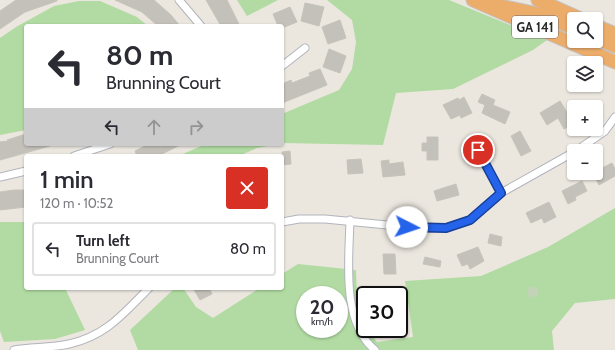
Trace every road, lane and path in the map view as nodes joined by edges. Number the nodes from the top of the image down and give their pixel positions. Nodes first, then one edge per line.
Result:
1 (179, 0) edge
2 (538, 0) edge
3 (478, 2) edge
4 (567, 13) edge
5 (200, 24) edge
6 (567, 25) edge
7 (603, 30) edge
8 (615, 37) edge
9 (603, 38) edge
10 (305, 48) dead end
11 (615, 62) edge
12 (284, 64) edge
13 (615, 117) edge
14 (586, 144) edge
15 (104, 146) edge
16 (478, 150) dead end
17 (80, 154) edge
18 (567, 156) edge
19 (24, 171) edge
20 (0, 177) edge
21 (501, 193) junction
22 (350, 220) junction
23 (284, 222) edge
24 (147, 290) edge
25 (14, 350) edge
26 (375, 350) edge

1 - 5 street
2 - 4 highway, GA 141
3 - 6 highway
3 - 11 highway, GA 141
7 - 8 highway
8 - 9 highway
10 - 12 street
13 - 14 street
15 - 17 street
16 - 21 street
18 - 21 street
19 - 20 street
21 - 22 street
22 - 23 street
22 - 26 street
24 - 25 street

